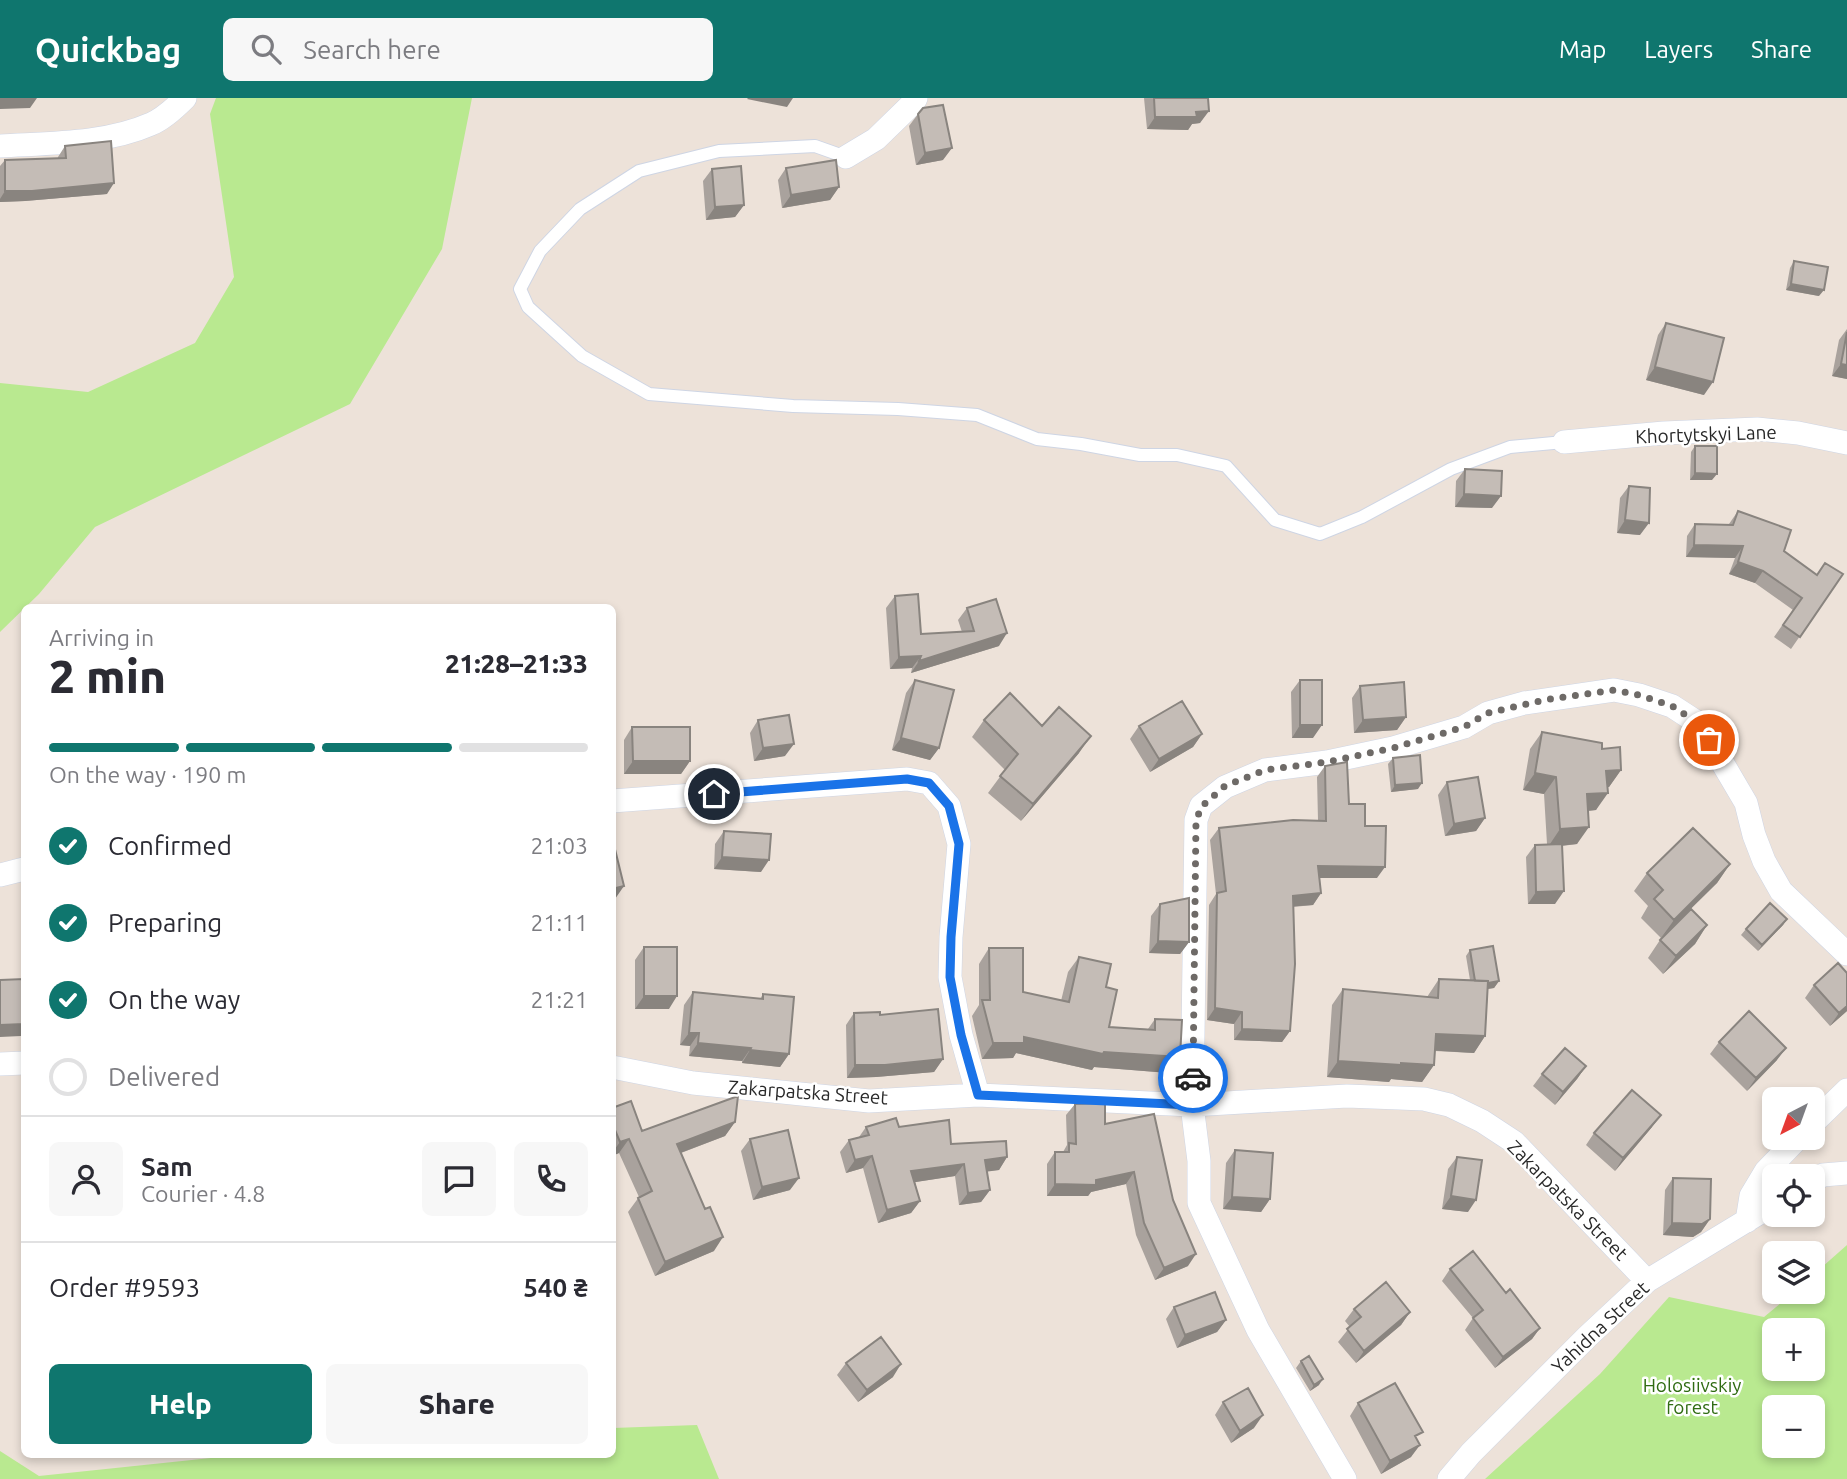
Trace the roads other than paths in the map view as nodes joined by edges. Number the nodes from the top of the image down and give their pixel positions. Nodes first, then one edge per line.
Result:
1 (185, 98) edge
2 (916, 98) edge
3 (0, 146) edge
4 (846, 157) joint
5 (1564, 442) joint
6 (1847, 443) edge
7 (616, 801) edge
8 (21, 870) edge
9 (0, 875) edge
10 (1847, 954) edge
11 (21, 1063) edge
12 (0, 1064) edge
13 (616, 1068) edge
14 (1847, 1090) edge
15 (978, 1095) junction
16 (1192, 1105) junction
17 (1825, 1111) edge
18 (1786, 1150) edge
19 (1847, 1173) edge
20 (1825, 1175) edge
21 (1762, 1212) edge
22 (1747, 1221) junction
23 (1647, 1281) junction
24 (1345, 1479) edge
25 (1449, 1479) edge

1 - 3 street
2 - 4 street
4 - 5 lane
5 - 6 street, Khortytskyi Lane
7 - 15 street
8 - 9 street
10 - 16 street
11 - 12 street
13 - 15 street, Zakarpatska Street
14 - 17 street
15 - 16 street, Zakarpatska Street
16 - 23 street, Zakarpatska Street
16 - 24 street
18 - 22 street
19 - 20 street
21 - 22 street, Yahidna Street
22 - 23 street, Yahidna Street
23 - 25 street, Yahidna Street

